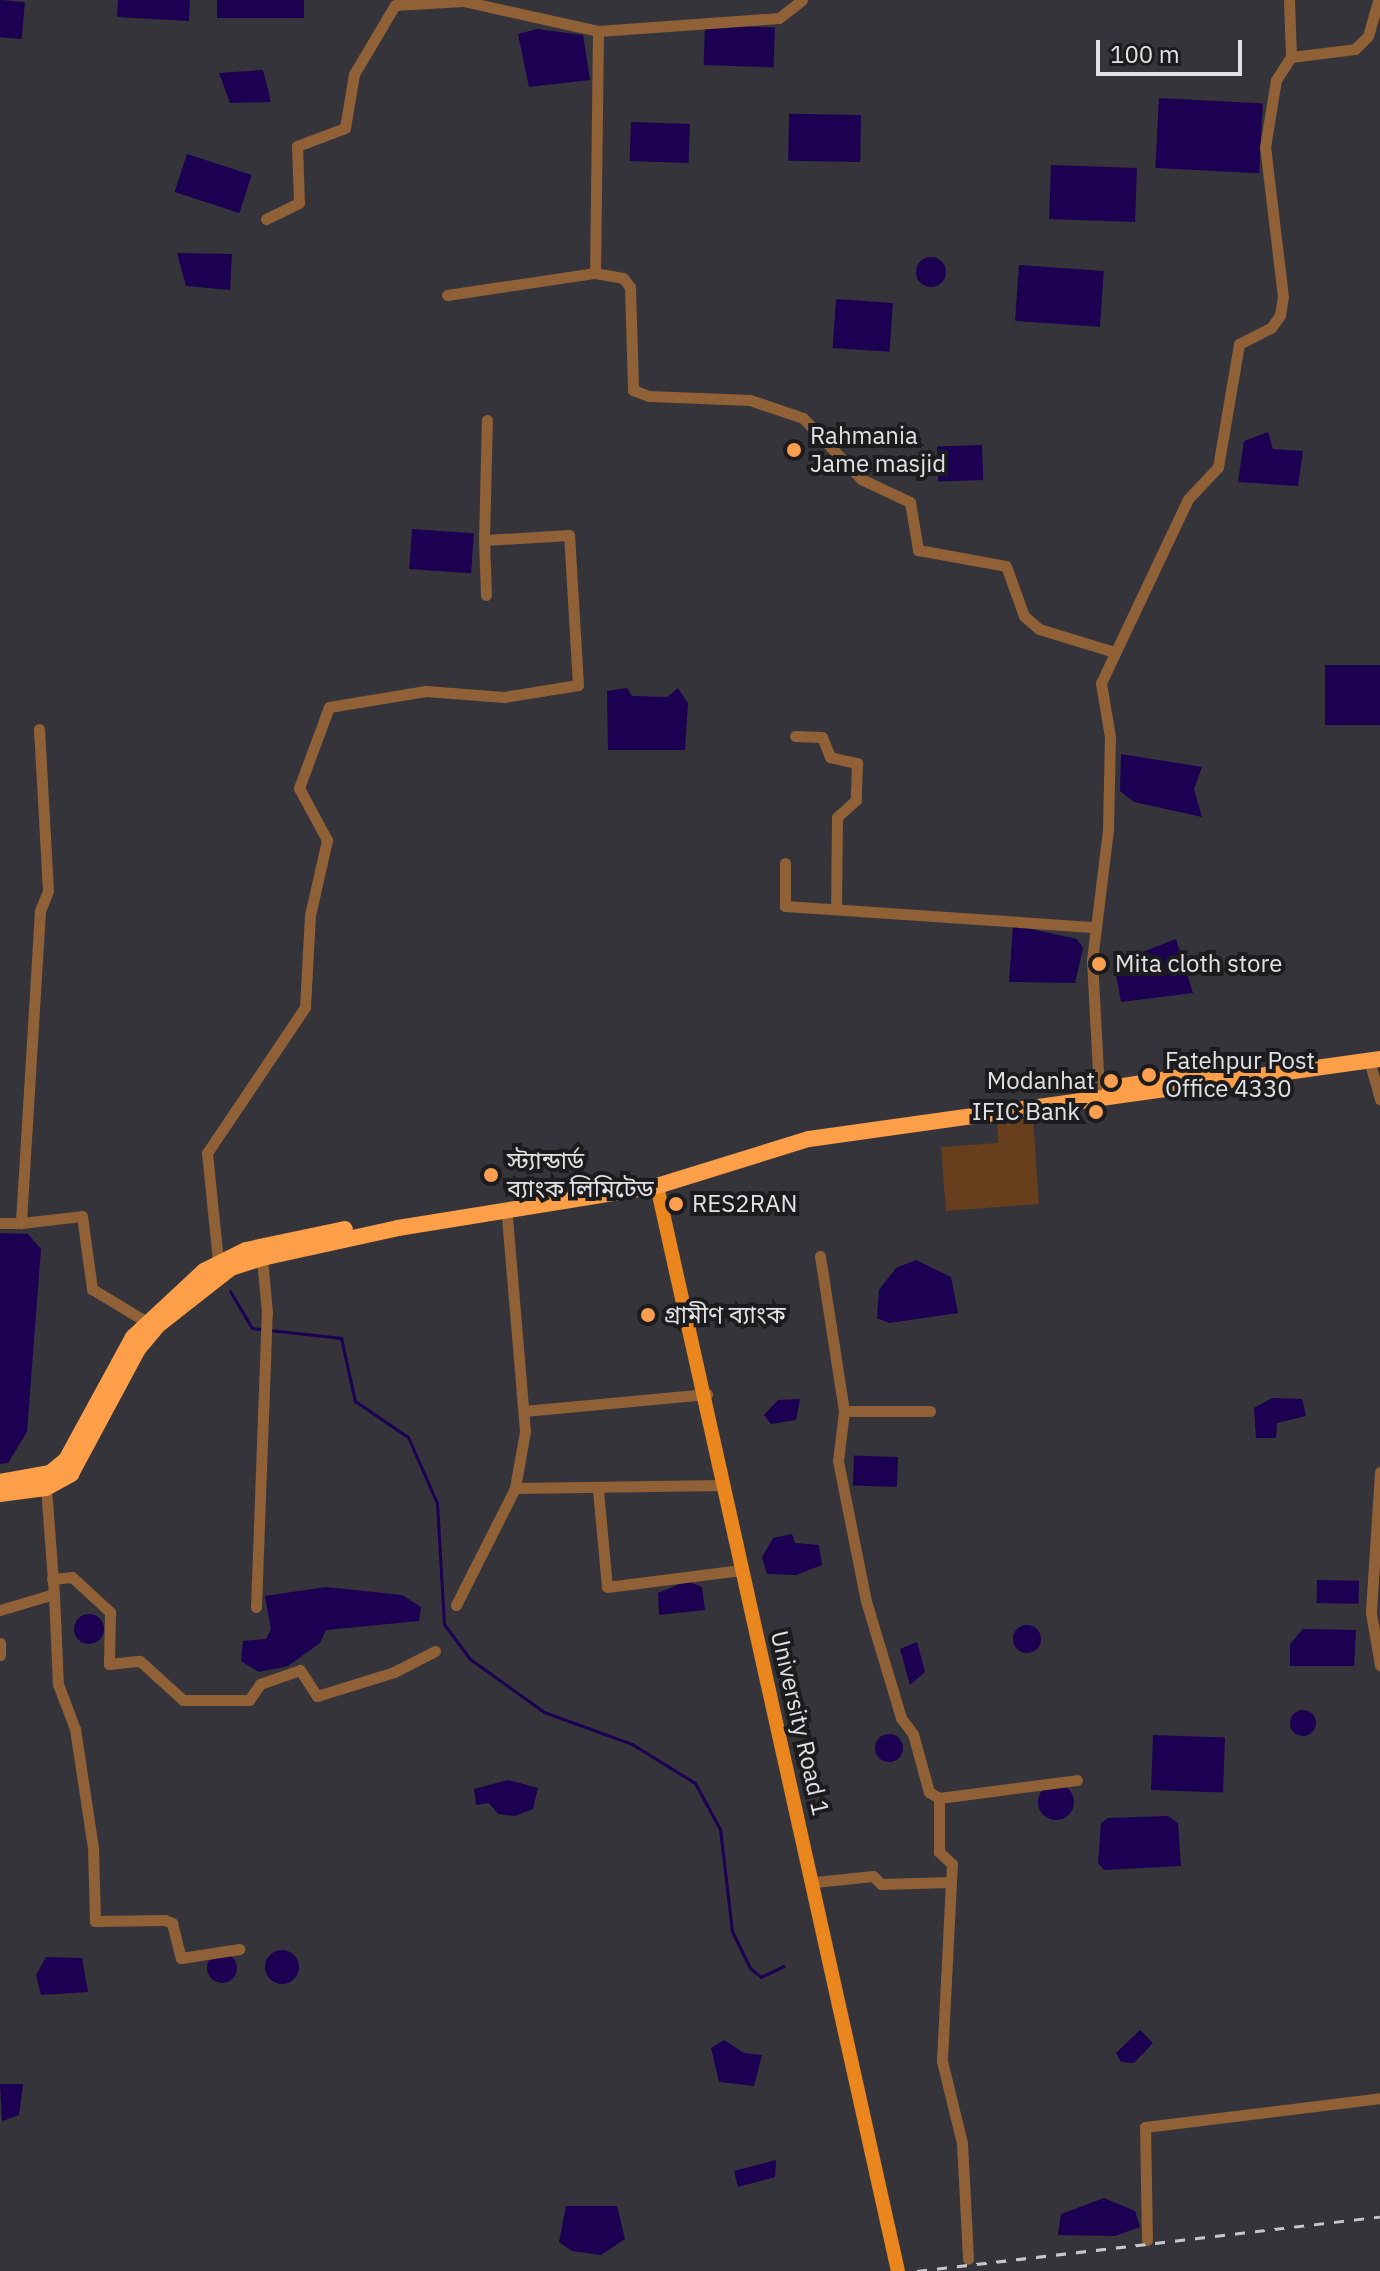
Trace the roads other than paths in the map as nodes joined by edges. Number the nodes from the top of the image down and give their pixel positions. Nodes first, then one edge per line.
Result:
1 (802, 0) edge
2 (1289, 0) edge
3 (1378, 0) edge
4 (598, 31) junction
5 (1291, 57) junction
6 (266, 219) dead end
7 (595, 273) junction
8 (447, 295) dead end
9 (487, 420) dead end
10 (484, 540) junction
11 (486, 595) dead end
12 (1114, 652) junction
13 (39, 729) dead end
14 (795, 736) dead end
15 (785, 863) dead end
16 (836, 908) junction
17 (1095, 927) junction
18 (1376, 1056) edge
19 (1099, 1090) junction
20 (1380, 1099) edge
21 (657, 1186) junction
22 (507, 1215) dead end
23 (0, 1223) edge
24 (21, 1223) junction
25 (820, 1256) dead end
26 (262, 1258) junction
27 (218, 1261) junction
28 (145, 1321) junction
29 (707, 1394) junction
30 (524, 1411) junction
31 (844, 1411) junction
32 (930, 1411) dead end
33 (1380, 1472) edge
34 (0, 1482) edge
35 (723, 1485) junction
36 (46, 1488) junction
37 (515, 1488) junction
38 (598, 1490) junction
39 (0, 1494) edge
40 (741, 1570) junction
41 (52, 1579) junction
42 (54, 1594) junction
43 (456, 1605) dead end
44 (256, 1607) dead end
45 (0, 1610) edge
46 (0, 1643) edge
47 (435, 1651) dead end
48 (0, 1655) edge
49 (1380, 1665) edge
50 (1077, 1780) dead end
51 (939, 1798) junction
52 (815, 1882) junction
53 (951, 1882) junction
54 (239, 1949) dead end
55 (1380, 2098) edge
56 (1147, 2240) dead end
57 (968, 2259) dead end
58 (898, 2271) edge

1 - 4 street
2 - 5 street
3 - 5 street
4 - 6 street
4 - 7 street
5 - 12 street
7 - 8 street
7 - 12 street
9 - 10 street
10 - 11 street
10 - 27 street
12 - 17 street
13 - 24 street
14 - 16 street
15 - 16 street
16 - 17 street
17 - 19 street
18 - 19 highway
18 - 20 street
18 - 21 highway
19 - 27 highway
21 - 26 highway
21 - 29 main road, University Road 1
22 - 30 street
23 - 24 street
24 - 28 street
25 - 31 street
26 - 36 highway
26 - 44 street
27 - 28 highway
28 - 34 highway
29 - 30 street
29 - 35 main road, University Road 1
30 - 37 street
31 - 32 street
31 - 51 street
33 - 49 street
35 - 38 street
35 - 40 main road, University Road 1
36 - 39 highway
36 - 41 street
37 - 38 street
37 - 43 street
38 - 40 street
40 - 52 main road, University Road 1
41 - 42 street
41 - 47 street
42 - 45 street
42 - 54 street
46 - 48 street
50 - 51 street
51 - 53 street
52 - 53 street
52 - 58 main road, University Road 1
53 - 57 street
55 - 56 street

